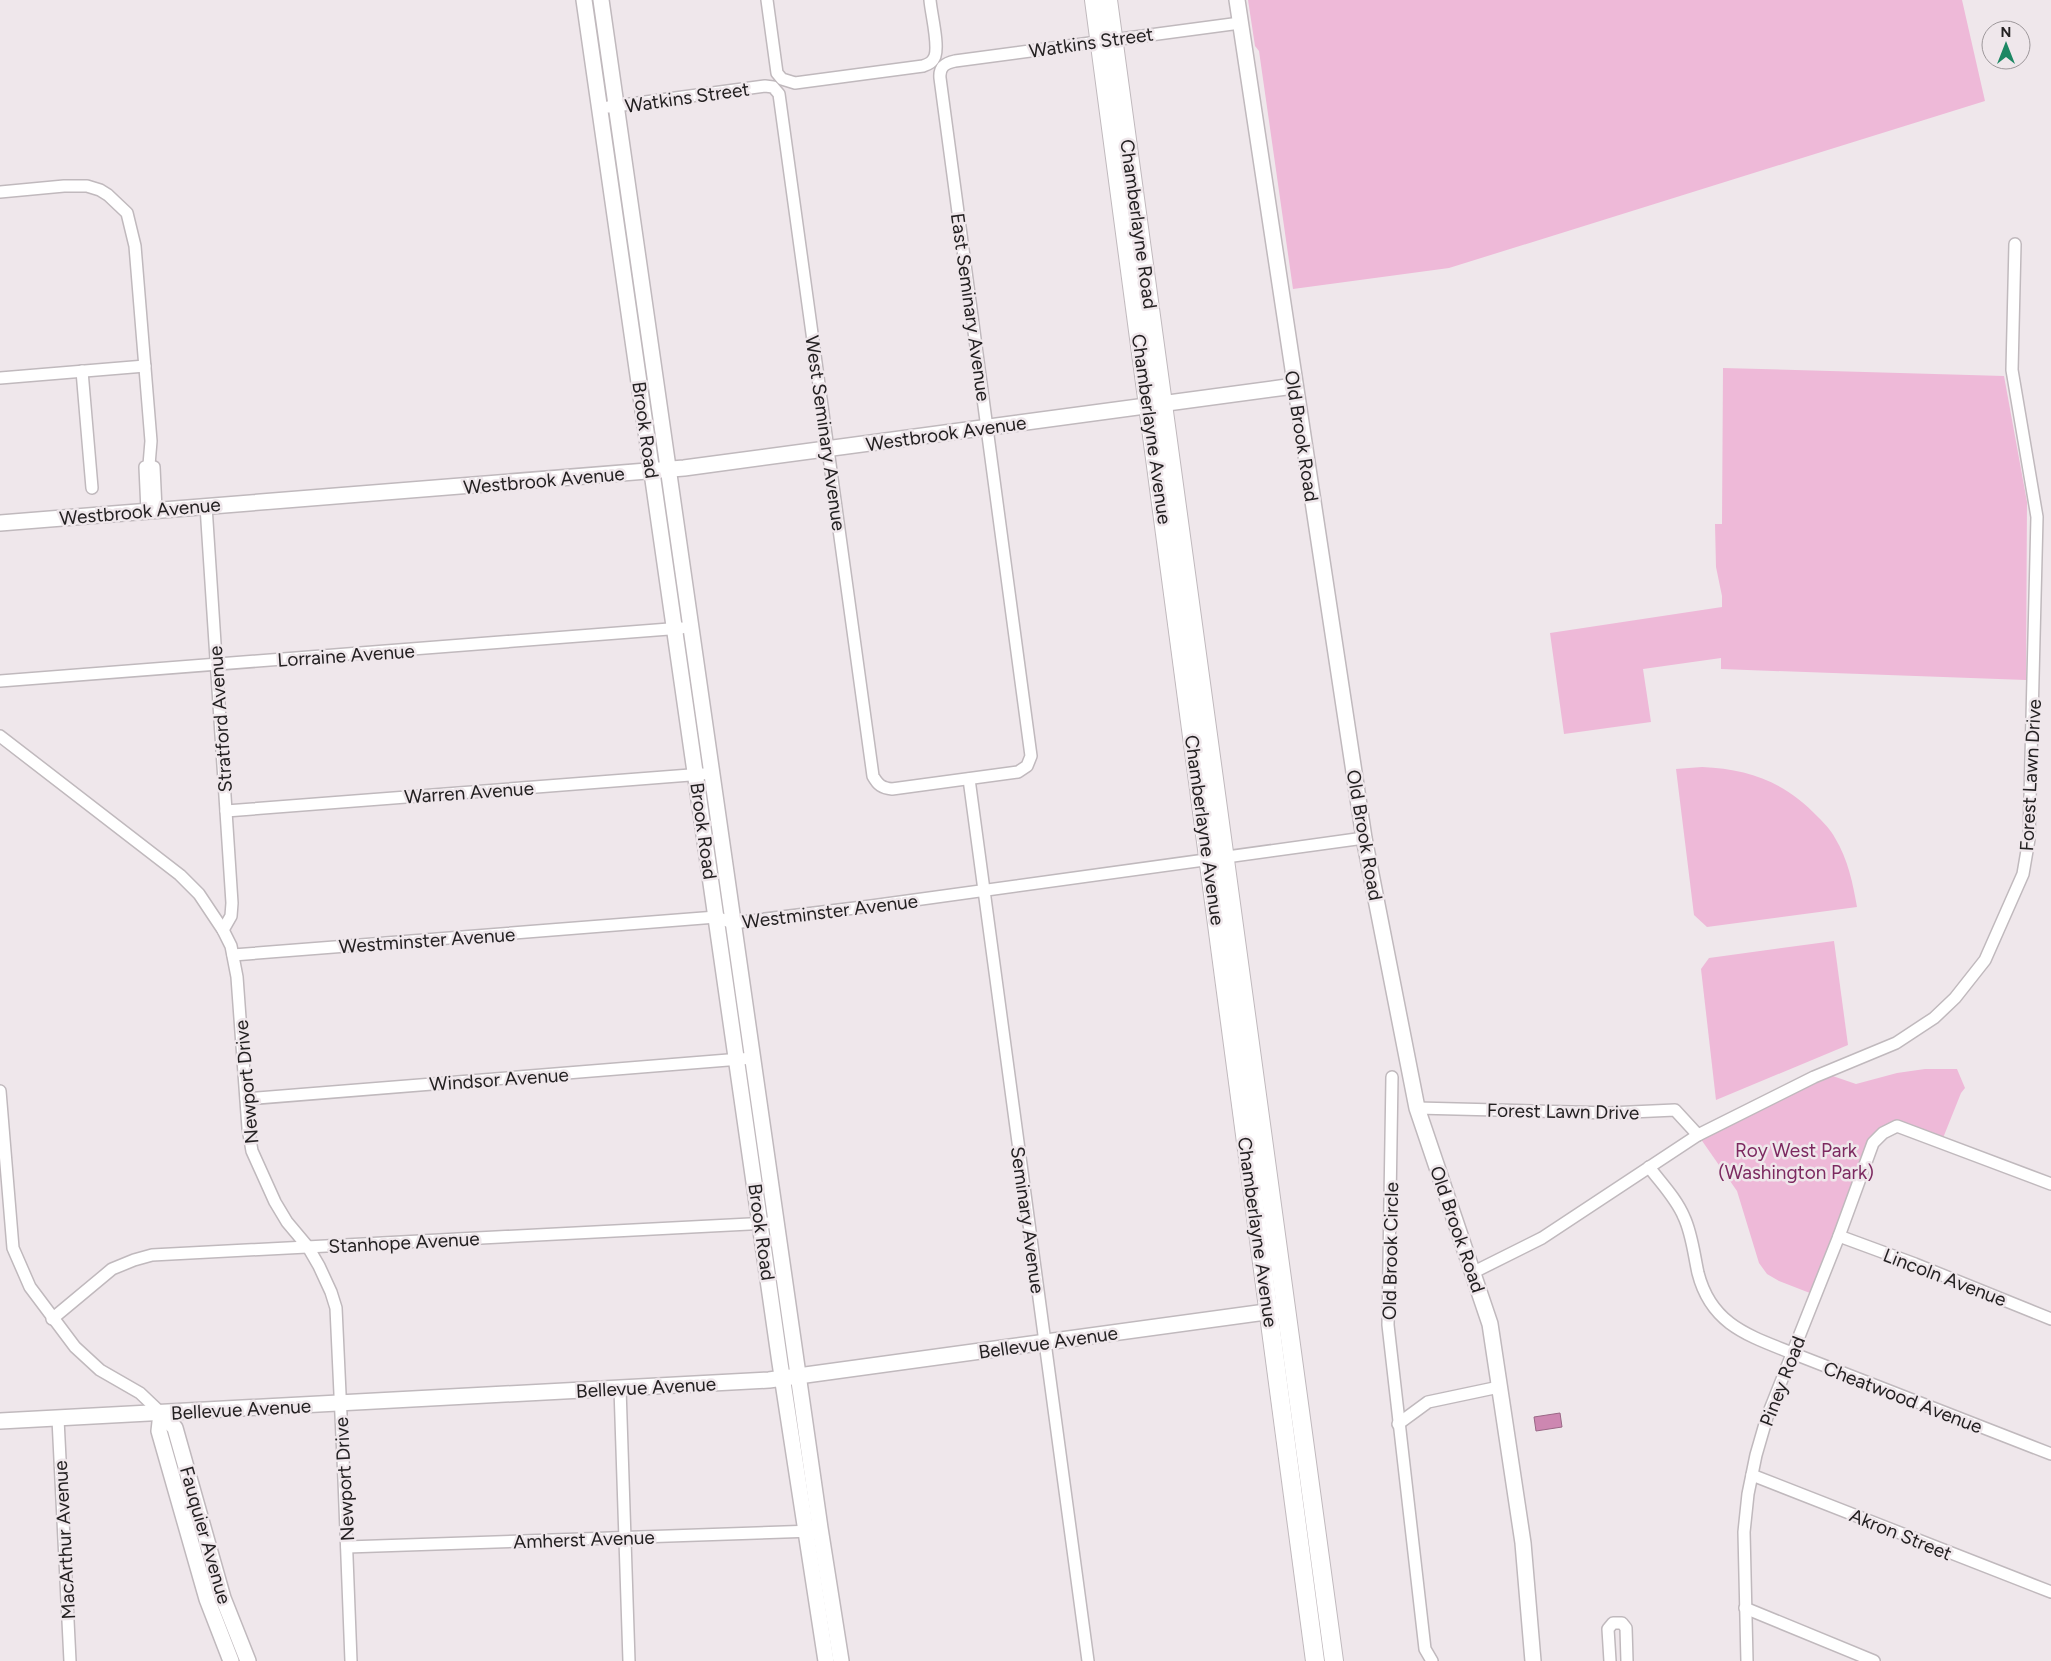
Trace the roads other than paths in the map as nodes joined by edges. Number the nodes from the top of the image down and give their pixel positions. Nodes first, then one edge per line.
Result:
1 (584, 0) edge
2 (601, 0) edge
3 (767, 0) edge
4 (930, 0) edge
5 (1094, 0) edge
6 (1108, 0) edge
7 (1236, 0) edge
8 (1240, 23) junction
9 (1107, 41) junction
10 (938, 63) junction
11 (777, 83) junction
12 (616, 106) junction
13 (600, 108) junction
14 (0, 192) edge
15 (2016, 244) dead end
16 (144, 366) junction
17 (82, 371) junction
18 (0, 378) edge
19 (1294, 386) junction
20 (1156, 404) junction
21 (988, 427) junction
22 (828, 449) junction
23 (669, 469) junction
24 (652, 471) junction
25 (92, 488) dead end
26 (206, 506) junction
27 (152, 510) junction
28 (0, 523) edge
29 (692, 627) junction
30 (675, 629) junction
31 (216, 665) junction
32 (0, 681) edge
33 (0, 736) edge
34 (712, 773) junction
35 (696, 774) junction
36 (969, 779) junction
37 (226, 811) junction
38 (1364, 838) junction
39 (1217, 859) junction
40 (984, 890) junction
41 (716, 917) junction
42 (734, 923) junction
43 (223, 930) junction
44 (233, 955) junction
45 (753, 1058) junction
46 (737, 1060) junction
47 (1392, 1077) dead end
48 (0, 1092) edge
49 (246, 1099) junction
50 (1417, 1108) junction
51 (1698, 1135) junction
52 (1649, 1167) junction
53 (2051, 1184) edge
54 (776, 1223) junction
55 (760, 1224) junction
56 (1839, 1236) junction
57 (308, 1247) junction
58 (1474, 1272) junction
59 (1287, 1309) junction
60 (1268, 1312) junction
61 (52, 1319) junction
62 (2051, 1319) edge
63 (1045, 1342) junction
64 (1792, 1354) junction
65 (799, 1376) junction
66 (783, 1379) junction
67 (1499, 1387) junction
68 (620, 1388) junction
69 (340, 1404) junction
70 (161, 1413) junction
71 (58, 1419) junction
72 (0, 1421) edge
73 (1398, 1424) junction
74 (2051, 1454) edge
75 (1752, 1475) junction
76 (813, 1531) junction
77 (624, 1538) junction
78 (347, 1548) junction
79 (2051, 1592) edge
80 (1745, 1608) junction
81 (1424, 1655) edge
82 (70, 1661) edge
83 (231, 1661) edge
84 (248, 1661) edge
85 (351, 1661) edge
86 (629, 1661) edge
87 (826, 1661) edge
88 (841, 1661) edge
89 (1088, 1661) edge
90 (1316, 1661) edge
91 (1334, 1661) edge
92 (1432, 1661) edge
93 (1533, 1661) edge
94 (1610, 1661) edge
95 (1627, 1661) edge
96 (1746, 1661) edge
97 (1874, 1661) edge

1 - 13 street, Brook Road
2 - 12 street, Brook Road
3 - 11 street, West Seminary Avenue
4 - 10 street, East Seminary Avenue
5 - 9 main road
6 - 9 main road, Chamberlayne Road
7 - 8 street, Old Brook Road
8 - 9 street, Watkins Street
8 - 19 street, Old Brook Road
9 - 10 street, Watkins Street
9 - 20 main road, Chamberlayne Road
10 - 11 street, Watkins Street
10 - 21 street, East Seminary Avenue
11 - 12 street, Watkins Street
11 - 22 street, West Seminary Avenue
12 - 13 street, Watkins Street
12 - 23 street, Brook Road
13 - 24 street, Brook Road
14 - 16 street
15 - 51 street, Forest Lawn Drive
16 - 17 street
16 - 27 street
17 - 18 street
17 - 25 street, Westbrook Avenue
19 - 20 street, Westbrook Avenue
19 - 38 street, Old Brook Road
20 - 21 street, Westbrook Avenue
20 - 39 main road, Chamberlayne Road
21 - 22 street, Westbrook Avenue
21 - 36 street, East Seminary Avenue
22 - 23 street, Westbrook Avenue
22 - 36 street, West Seminary Avenue
23 - 24 street, Westbrook Avenue
23 - 29 street, Brook Road
24 - 26 street, Westbrook Avenue
24 - 30 street, Brook Road
26 - 27 street, Westbrook Avenue
26 - 31 street, Stratford Avenue
27 - 28 street, Westbrook Avenue
29 - 30 street, Lorraine Avenue
29 - 34 street, Brook Road
30 - 31 street, Lorraine Avenue
30 - 35 street, Brook Road
31 - 32 street, Lorraine Avenue
31 - 37 street, Stratford Avenue
33 - 43 street, Newport Drive
34 - 35 street, Warren Avenue
34 - 42 street, Brook Road
35 - 37 street, Warren Avenue
35 - 41 street, Brook Road
36 - 40 street, Seminary Avenue
37 - 43 street, Stratford Avenue
38 - 39 street, Westminster Avenue
38 - 50 street, Old Brook Road
39 - 40 street, Westminster Avenue
39 - 59 main road, Chamberlayne Road
39 - 60 main road, Chamberlayne Avenue
40 - 42 street, Westminster Avenue
40 - 63 street, Seminary Avenue
41 - 42 street, Westminster Avenue
41 - 44 street, Westminster Avenue
41 - 46 street, Brook Road
42 - 45 street, Brook Road
43 - 44 street, Newport Drive
44 - 49 street, Newport Drive
45 - 46 street, Windsor Avenue
45 - 54 street, Brook Road
46 - 49 street, Windsor Avenue
46 - 55 street, Brook Road
47 - 73 street, Old Brook Circle
48 - 61 street, Fauquier Avenue
49 - 57 street, Newport Drive
50 - 51 street, Forest Lawn Drive
50 - 58 street, Old Brook Road
51 - 52 street, Forest Lawn Drive
52 - 58 street, Forest Lawn Drive
52 - 64 street, Cheatwood Avenue
53 - 56 street, Piney Road
54 - 55 street, Stanhope Avenue
54 - 65 street, Brook Road
55 - 57 street, Stanhope Avenue
55 - 66 street, Brook Road
56 - 62 street, Lincoln Avenue
56 - 64 street, Piney Road
57 - 61 street, Stanhope Avenue
57 - 69 street, Newport Drive
58 - 67 street, Old Brook Road
59 - 60 street, Bellevue Avenue
59 - 91 main road, Chamberlayne Avenue
60 - 63 street, Bellevue Avenue
60 - 90 main road, Chamberlayne Avenue
61 - 70 street, Fauquier Avenue
63 - 65 street, Bellevue Avenue
63 - 89 street, Seminary Avenue
64 - 74 street, Cheatwood Avenue
64 - 75 street, Piney Road
65 - 66 street, Bellevue Avenue
65 - 76 street, Brook Road
66 - 68 street, Bellevue Avenue
66 - 76 street, Brook Road
67 - 73 street
67 - 93 street, Old Brook Road
68 - 69 street, Bellevue Avenue
68 - 77 street
69 - 70 street, Bellevue Avenue
69 - 78 street, Newport Drive
70 - 71 street, Bellevue Avenue
70 - 83 street, Fauquier Avenue
70 - 84 street, Fauquier Avenue
71 - 72 street, Bellevue Avenue
71 - 82 street, MacArthur Avenue
73 - 81 street, Old Brook Circle
75 - 79 street, Akron Street
75 - 80 street, Piney Road
76 - 77 street, Amherst Avenue
76 - 87 street, Brook Road
76 - 88 street, Brook Road
77 - 78 street, Amherst Avenue
77 - 86 street
78 - 85 street, Newport Drive
80 - 96 street, Piney Road
80 - 97 street
81 - 92 street, Old Brook Circle
94 - 95 street

